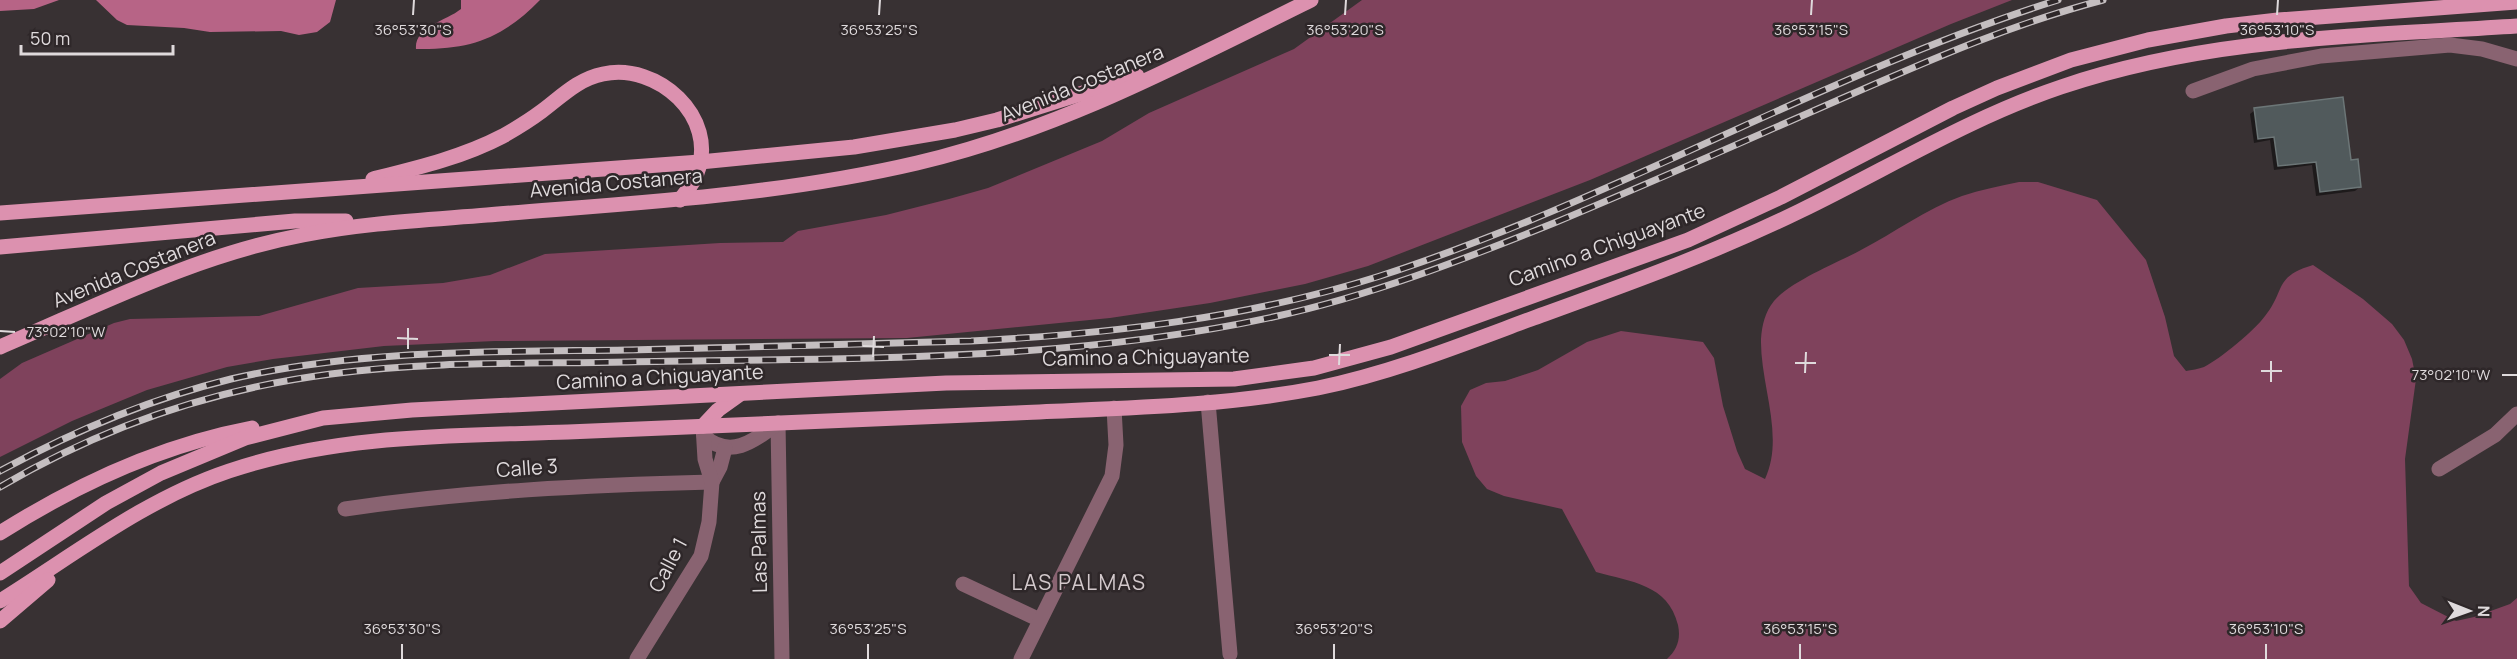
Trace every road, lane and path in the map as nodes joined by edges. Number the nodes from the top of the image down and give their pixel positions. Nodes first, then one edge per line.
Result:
1 (1311, 0) edge
2 (2517, 2) edge
3 (2517, 26) edge
4 (1230, 39) junction
5 (2517, 58) edge
6 (2193, 91) dead end
7 (700, 162) junction
8 (329, 189) junction
9 (680, 200) junction
10 (0, 214) edge
11 (370, 225) junction
12 (0, 247) edge
13 (0, 347) edge
14 (742, 394) junction
15 (1208, 402) junction
16 (1114, 408) junction
17 (2517, 414) edge
18 (323, 418) junction
19 (778, 423) junction
20 (704, 431) junction
21 (725, 448) junction
22 (2439, 469) dead end
23 (712, 482) junction
24 (345, 509) dead end
25 (0, 533) edge
26 (94, 540) junction
27 (0, 573) edge
28 (963, 584) dead end
29 (0, 601) edge
30 (1040, 620) junction
31 (0, 621) edge
32 (1230, 654) dead end
33 (637, 659) edge
34 (782, 659) edge
35 (1021, 659) edge

1 - 4 main road, Avenida Costanera
2 - 14 main road, Camino a Chiguayante
3 - 15 main road, Camino a Chiguayante
4 - 7 main road, Avenida Costanera
4 - 9 main road, Avenida Costanera
5 - 6 street
7 - 8 main road, Avenida Costanera
7 - 8 main road
7 - 9 main road
8 - 10 main road, Avenida Costanera
9 - 11 main road, Avenida Costanera
11 - 12 main road
11 - 13 main road, Avenida Costanera
14 - 18 main road, Camino a Chiguayante
14 - 20 main road
15 - 16 main road, Camino a Chiguayante
15 - 32 street
16 - 19 main road, Camino a Chiguayante
16 - 30 street
17 - 22 street
18 - 25 main road
18 - 27 main road, Camino a Chiguayante
19 - 20 main road, Camino a Chiguayante
19 - 21 street
19 - 34 street, Las Palmas
20 - 21 street
20 - 23 street, Calle 1
20 - 26 main road, Camino a Chiguayante
21 - 23 street, Calle 1
23 - 24 street, Calle 3
23 - 33 street, Calle 1
26 - 29 main road, Camino a Chiguayante
26 - 31 main road
28 - 30 street
30 - 35 street

